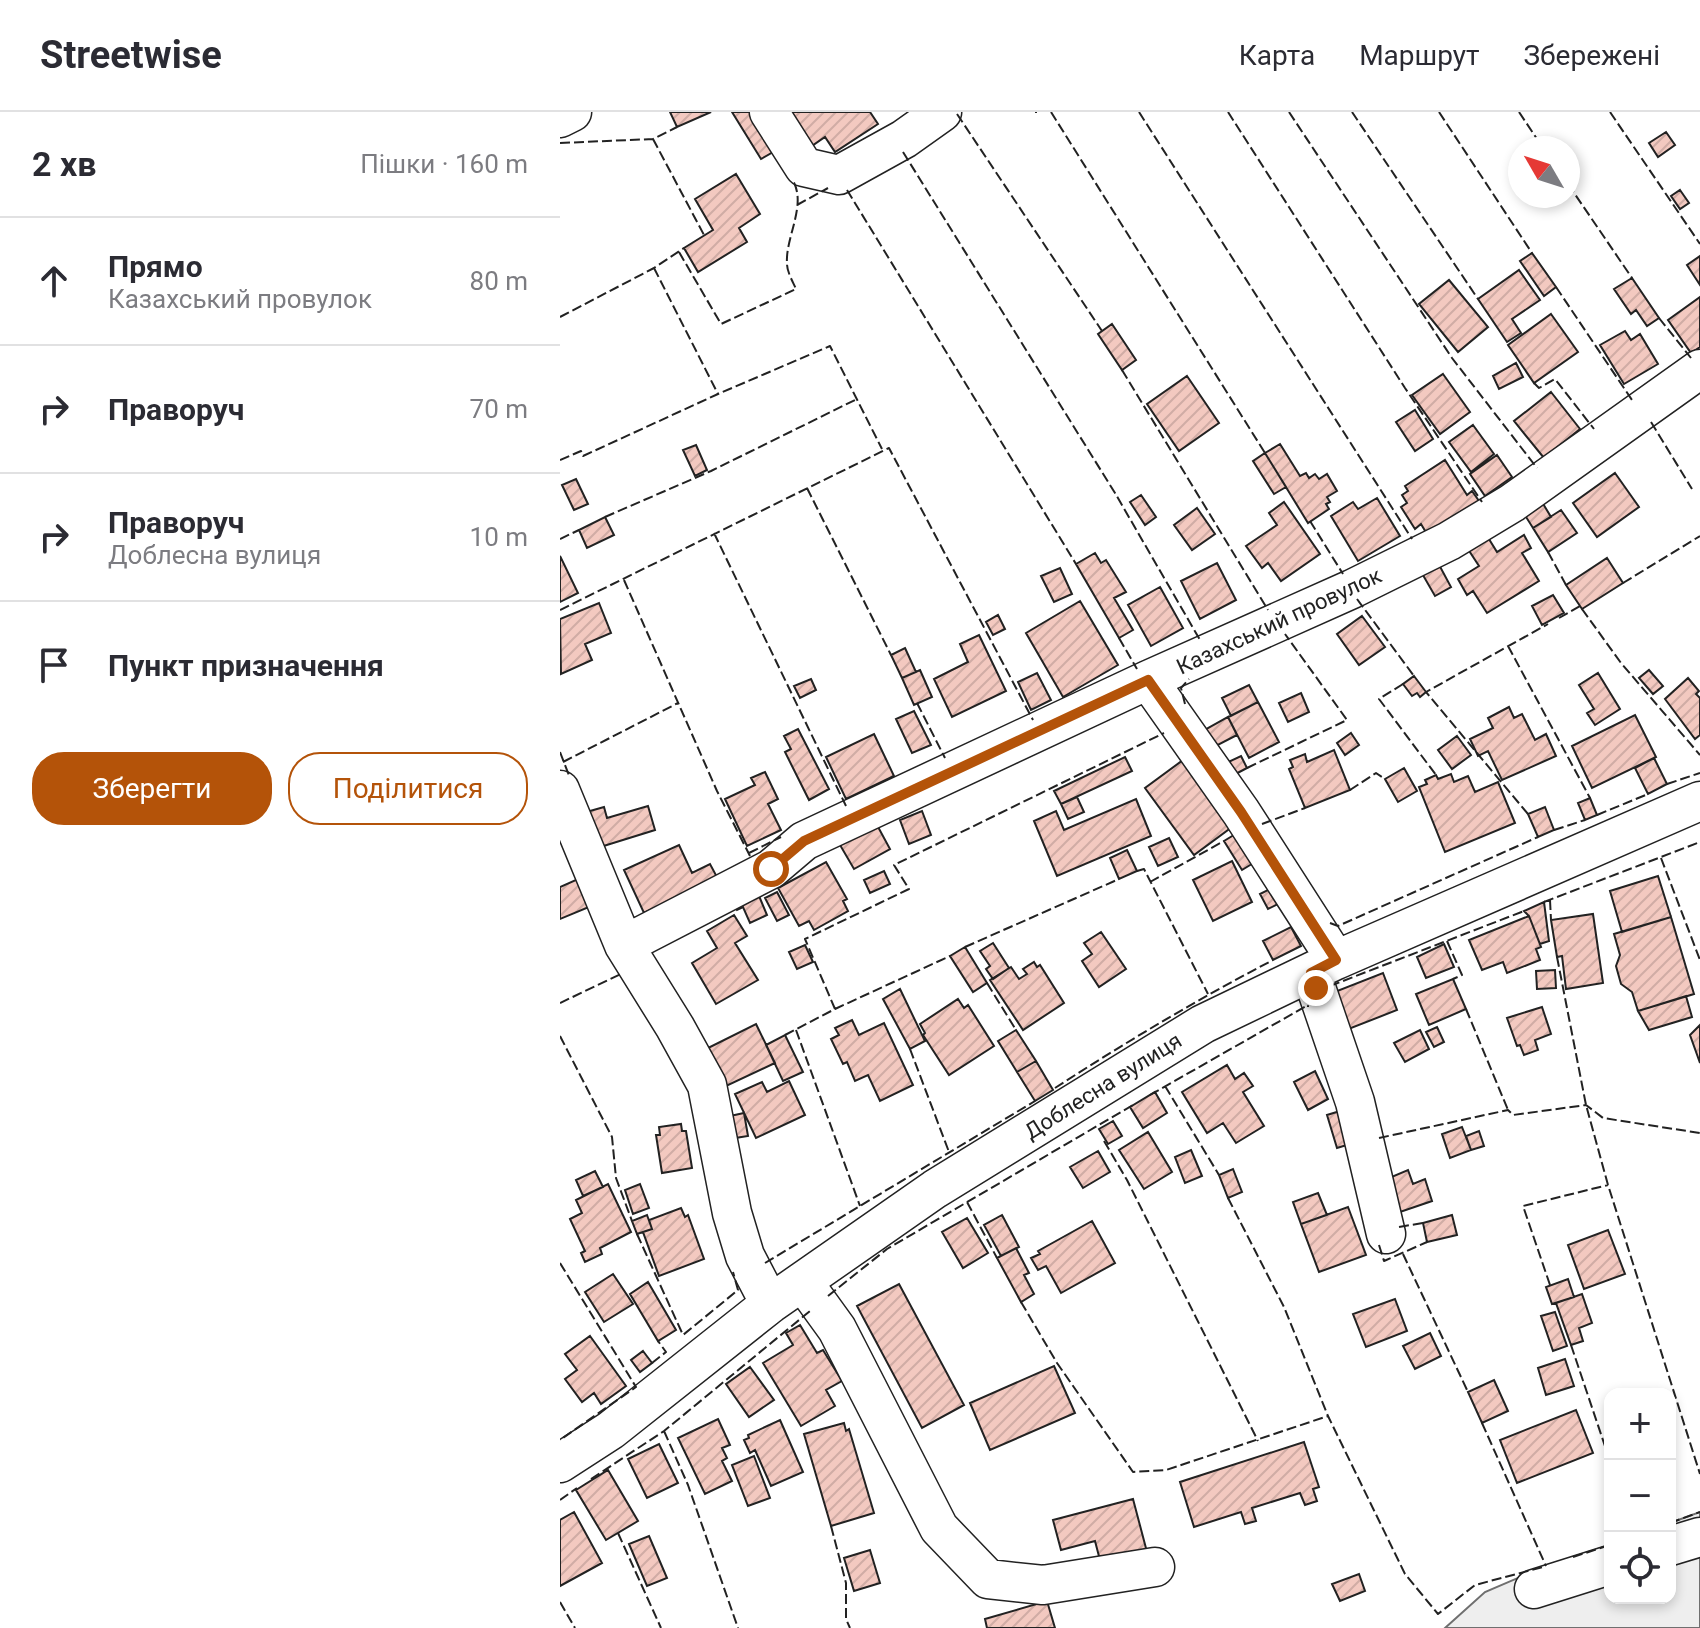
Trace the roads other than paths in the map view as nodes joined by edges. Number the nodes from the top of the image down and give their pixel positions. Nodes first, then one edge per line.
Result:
1 (572, 112) edge
2 (769, 112) edge
3 (942, 112) edge
4 (560, 118) edge
5 (1700, 369) edge
6 (1148, 680) junction
7 (560, 793) edge
8 (1700, 801) edge
9 (624, 945) junction
10 (1323, 966) junction
11 (1386, 1234) dead end
12 (803, 1282) junction
13 (770, 1304) junction
14 (560, 1463) edge
15 (1700, 1537) edge
16 (1676, 1544) edge
17 (1155, 1567) dead end
18 (1604, 1567) edge
19 (1534, 1589) dead end

1 - 4 street
2 - 3 street
5 - 6 street, Казахський провулок
6 - 9 street, Казахський провулок
6 - 10 street
7 - 9 street
8 - 10 street, Доблесна вулиця
9 - 13 street
10 - 11 street
10 - 12 street, Доблесна вулиця
12 - 13 street, Доблесна вулиця
12 - 17 street
13 - 14 street, Доблесна вулиця
15 - 16 street
18 - 19 street

